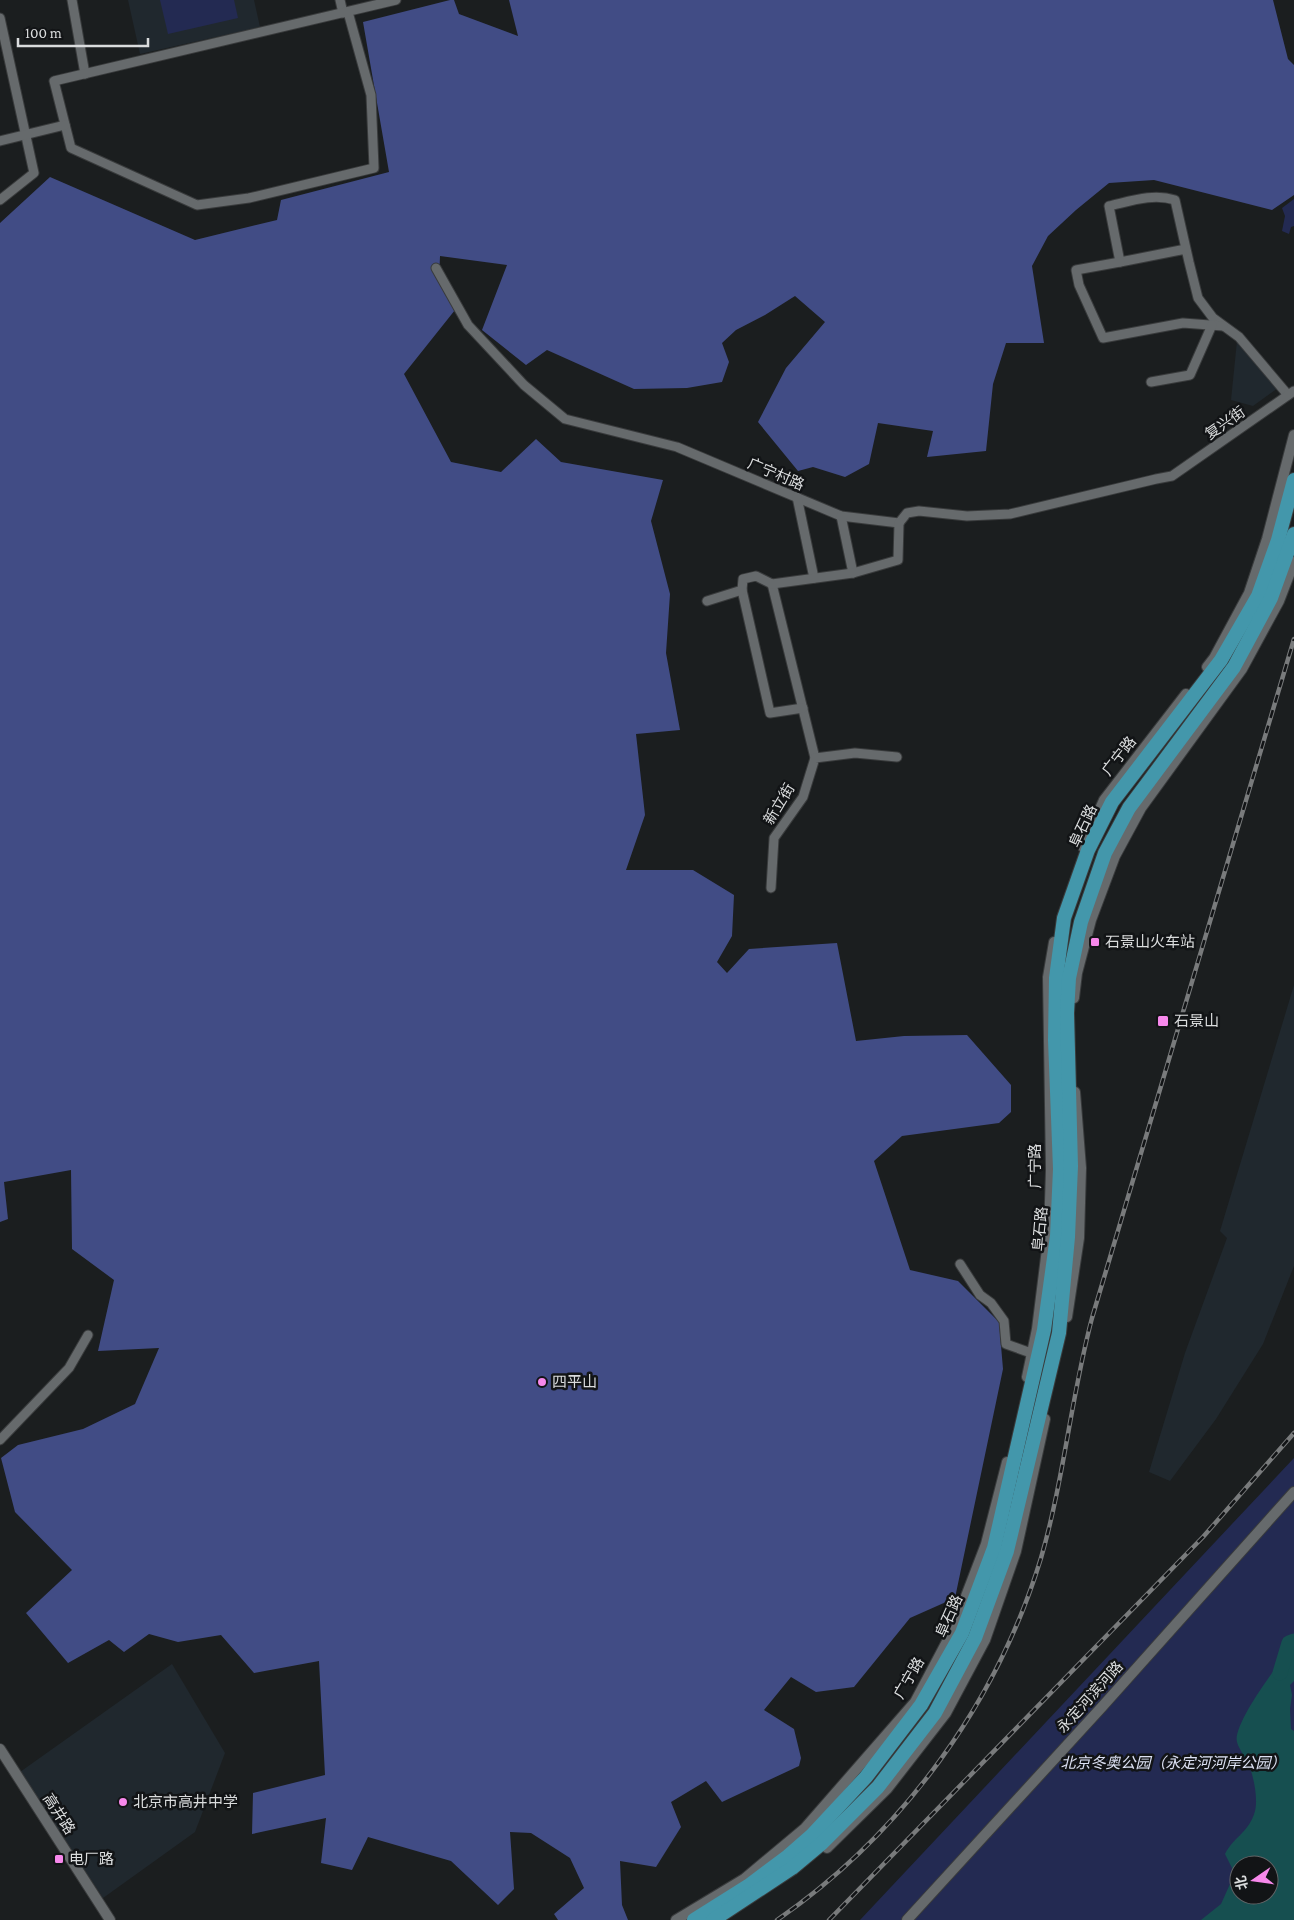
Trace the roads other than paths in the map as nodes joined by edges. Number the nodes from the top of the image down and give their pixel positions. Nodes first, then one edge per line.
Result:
1 (72, 0) edge
2 (340, 0) edge
3 (396, 0) edge
4 (346, 12) junction
5 (0, 18) edge
6 (85, 74) junction
7 (65, 125) junction
8 (27, 134) junction
9 (0, 141) edge
10 (0, 200) edge
11 (1186, 249) junction
12 (1120, 262) junction
13 (436, 268) dead end
14 (1212, 325) junction
15 (1223, 326) junction
16 (1151, 382) dead end
17 (1291, 393) edge
18 (1294, 435) edge
19 (1294, 480) edge
20 (797, 497) junction
21 (841, 516) junction
22 (900, 523) junction
23 (1294, 534) edge
24 (1294, 562) edge
25 (853, 573) junction
26 (814, 578) junction
27 (772, 584) junction
28 (742, 590) junction
29 (706, 601) dead end
30 (803, 708) junction
31 (897, 757) dead end
32 (815, 758) junction
33 (772, 888) dead end
34 (960, 1264) dead end
35 (88, 1335) dead end
36 (1031, 1353) junction
37 (0, 1440) edge
38 (1294, 1492) edge
39 (0, 1749) edge
40 (110, 1920) edge
41 (676, 1920) edge
42 (694, 1920) edge
43 (713, 1920) edge
44 (723, 1920) edge
45 (907, 1920) edge

1 - 6 street
2 - 4 street
3 - 4 street
4 - 6 street
4 - 7 street
5 - 8 street
6 - 7 street
7 - 8 street
8 - 9 street
8 - 10 street
11 - 12 street
11 - 12 street
11 - 15 street
12 - 14 street
13 - 20 street, 广宁村路
14 - 15 street
14 - 16 street
15 - 17 street
17 - 22 street, 复兴街
18 - 36 street, 广宁路
19 - 42 highway, 阜石路
20 - 21 street, 广宁村路
20 - 26 street
21 - 22 street, 广宁村路
21 - 25 street
22 - 25 street
23 - 43 highway, 阜石路
24 - 44 street
25 - 26 street
26 - 27 street
27 - 28 street
27 - 30 street
28 - 29 street
28 - 30 street
30 - 32 street
31 - 32 street
32 - 33 street, 新立街
34 - 36 street
35 - 37 street
36 - 41 street, 广宁路
38 - 45 street, 永定河滨河路
39 - 40 street, 高井路

